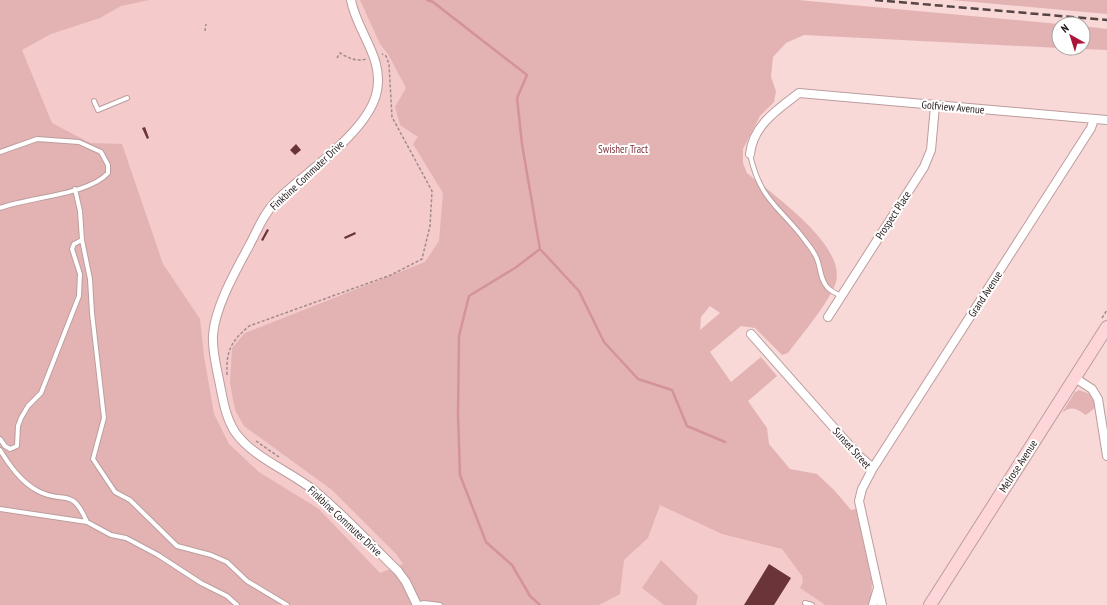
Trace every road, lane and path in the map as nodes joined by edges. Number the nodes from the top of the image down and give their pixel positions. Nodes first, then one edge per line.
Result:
1 (351, 0) edge
2 (206, 24) dead end
3 (205, 31) dead end
4 (371, 56) junction
5 (337, 58) dead end
6 (127, 98) dead end
7 (94, 101) dead end
8 (935, 106) junction
9 (1094, 119) junction
10 (1107, 120) edge
11 (0, 152) edge
12 (750, 154) joint
13 (76, 189) junction
14 (0, 208) edge
15 (82, 240) junction
16 (841, 296) junction
17 (828, 317) dead end
18 (1107, 327) edge
19 (751, 334) dead end
20 (1075, 378) junction
21 (227, 382) dead end
22 (0, 439) edge
23 (253, 439) dead end
24 (0, 450) edge
25 (1107, 456) edge
26 (284, 460) dead end
27 (873, 468) junction
28 (0, 509) edge
29 (87, 522) junction
30 (878, 588) junction
31 (805, 603) dead end
32 (237, 605) edge
33 (287, 605) edge
34 (417, 605) edge
35 (440, 605) edge
36 (812, 605) edge
37 (873, 605) edge
38 (882, 605) edge
39 (930, 605) edge

1 - 4 street, Finkbine Commuter Drive
2 - 3 path
4 - 5 path
4 - 21 path
4 - 34 street, Finkbine Commuter Drive
6 - 7 lane
8 - 9 street, Golfview Avenue
8 - 12 street, Golfview Avenue
8 - 16 street, Prospect Place
9 - 10 street, Golfview Avenue
9 - 27 street, Grand Avenue
11 - 13 lane
12 - 16 lane
13 - 14 lane
13 - 15 lane
15 - 22 lane
15 - 33 lane
16 - 17 street, Prospect Place
18 - 20 main road, Melrose Avenue
19 - 27 street, Sunset Street
20 - 25 street
20 - 39 main road, Melrose Avenue
23 - 26 path
24 - 29 lane
27 - 30 street, Sunset Street
28 - 29 lane
29 - 32 lane
30 - 37 street, Sunset Street
30 - 38 street, Sunset Street
31 - 36 lane
34 - 35 lane

